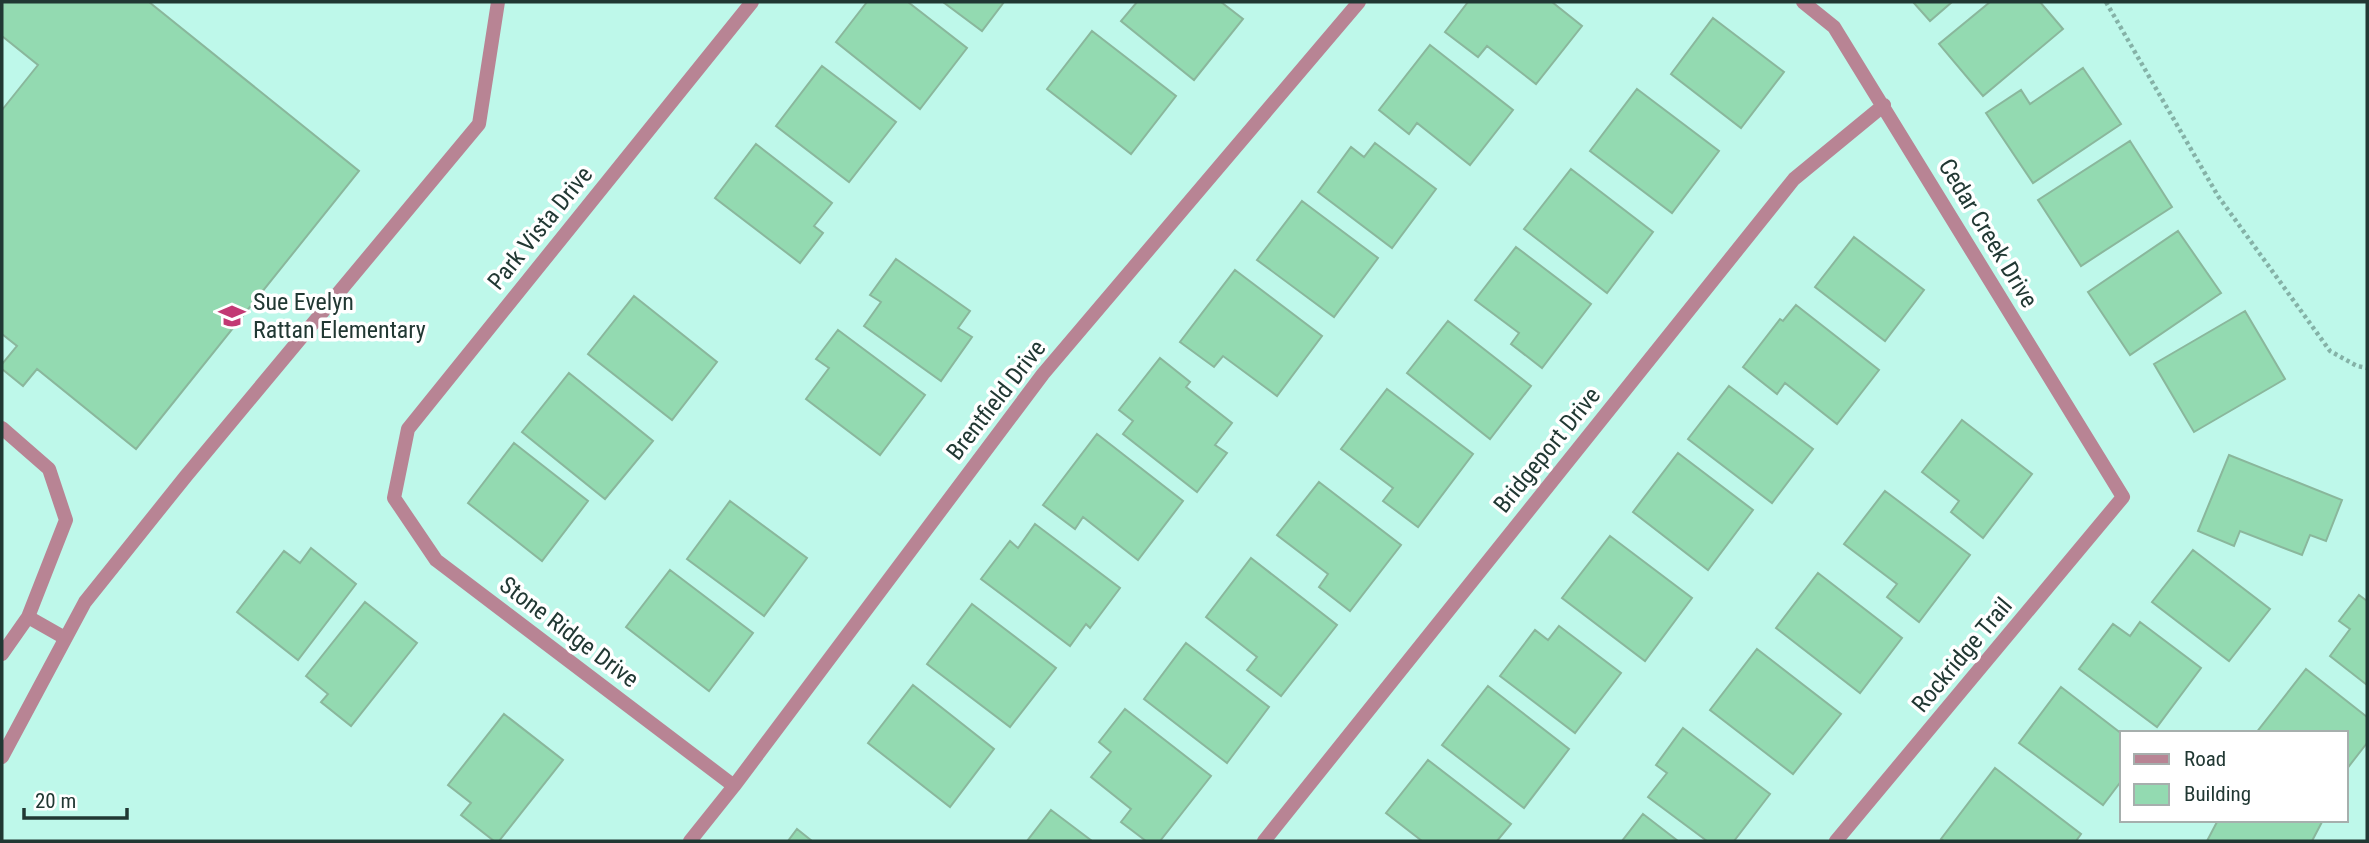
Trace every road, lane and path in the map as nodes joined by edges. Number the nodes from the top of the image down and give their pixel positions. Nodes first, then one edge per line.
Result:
1 (498, 2) edge
2 (752, 2) edge
3 (1359, 2) edge
4 (1803, 2) edge
5 (2106, 2) edge
6 (1884, 106) junction
7 (2367, 368) edge
8 (2, 428) edge
9 (2123, 497) joint
10 (394, 498) joint
11 (28, 617) junction
12 (65, 638) junction
13 (2, 654) edge
14 (2, 757) edge
15 (734, 786) junction
16 (690, 841) edge
17 (1264, 841) edge
18 (1836, 841) edge

1 - 12 street
2 - 10 street, Park Vista Drive
3 - 15 street, Brentfield Drive
4 - 6 street, Cedar Creek Drive
5 - 7 path
6 - 9 street, Cedar Creek Drive
6 - 17 street, Bridgeport Drive
8 - 11 street
9 - 18 street, Rockridge Trail
10 - 15 street, Stone Ridge Drive
11 - 12 street
11 - 13 street
12 - 14 street
15 - 16 street, Brentfield Drive

